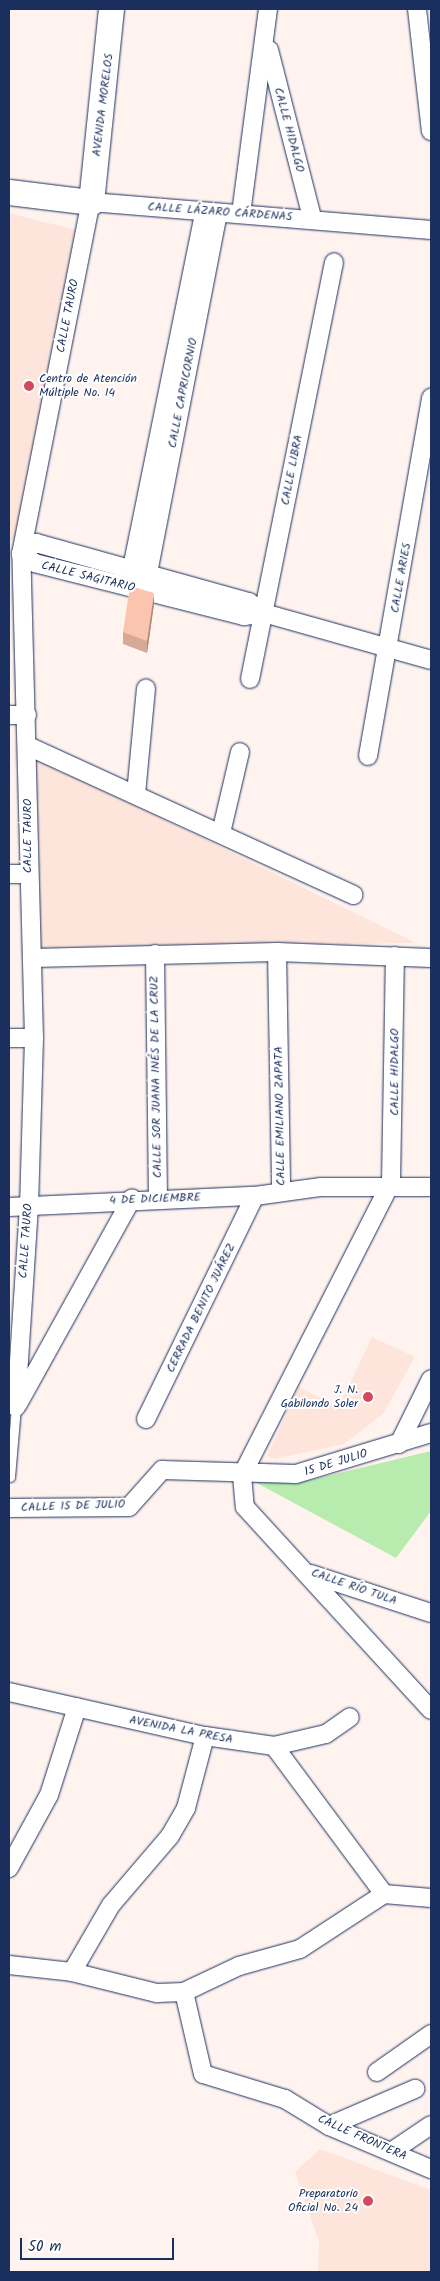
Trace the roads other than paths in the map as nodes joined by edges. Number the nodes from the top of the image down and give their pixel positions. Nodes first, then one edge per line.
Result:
1 (111, 9) edge
2 (268, 9) edge
3 (417, 9) edge
4 (267, 42) junction
5 (431, 131) edge
6 (9, 192) edge
7 (91, 202) junction
8 (211, 213) junction
9 (241, 214) junction
10 (312, 217) junction
11 (431, 230) edge
12 (334, 262) dead end
13 (431, 398) edge
14 (15, 554) edge
15 (140, 571) junction
16 (264, 613) junction
17 (389, 648) junction
18 (431, 660) edge
19 (250, 678) dead end
20 (146, 688) dead end
21 (9, 715) edge
22 (27, 715) junction
23 (28, 746) junction
24 (240, 752) dead end
25 (368, 756) dead end
26 (136, 794) junction
27 (221, 834) junction
28 (9, 874) edge
29 (28, 874) junction
30 (354, 895) dead end
31 (277, 952) junction
32 (154, 954) junction
33 (395, 956) junction
34 (34, 958) junction
35 (431, 958) edge
36 (9, 1038) edge
37 (34, 1038) junction
38 (431, 1187) edge
39 (388, 1188) junction
40 (281, 1192) junction
41 (255, 1196) junction
42 (132, 1198) junction
43 (158, 1199) junction
44 (9, 1207) edge
45 (29, 1207) junction
46 (431, 1379) edge
47 (16, 1407) junction
48 (146, 1419) dead end
49 (431, 1433) edge
50 (399, 1444) junction
51 (242, 1475) junction
52 (10, 1476) dead end
53 (9, 1508) edge
54 (310, 1574) junction
55 (431, 1613) edge
56 (9, 1692) edge
57 (77, 1707) junction
58 (431, 1710) edge
59 (350, 1717) dead end
60 (205, 1736) junction
61 (274, 1746) junction
62 (9, 1868) edge
63 (384, 1894) junction
64 (431, 1898) edge
65 (9, 1965) edge
66 (72, 1972) junction
67 (184, 1992) junction
68 (431, 2034) edge
69 (377, 2072) dead end
70 (415, 2089) dead end
71 (431, 2125) edge
72 (329, 2126) junction
73 (391, 2152) junction
74 (431, 2169) edge

1 - 7 street, AVENIDA MORELOS
2 - 4 street, CALLE HIDALGO
3 - 5 street
4 - 9 street, CALLE HIDALGO
4 - 10 street, CALLE HIDALGO
6 - 7 street, CALLE LÁZARO CÁRDENAS
7 - 8 street, CALLE LÁZARO CÁRDENAS
7 - 14 street, CALLE TAURO
8 - 9 street, CALLE LÁZARO CÁRDENAS
8 - 15 street, CALLE CAPRICORNIO
9 - 10 street, CALLE LÁZARO CÁRDENAS
10 - 11 street, CALLE LÁZARO CÁRDENAS
12 - 16 street, CALLE LIBRA
13 - 17 street, CALLE ARIES
14 - 15 street, CALLE SAGITARIO
14 - 16 street, CALLE SAGITARIO
14 - 22 street, CALLE TAURO
15 - 16 street, CALLE SAGITARIO
16 - 17 street, CALLE SAGITARIO
16 - 19 street, CALLE LIBRA
17 - 18 street, CALLE SAGITARIO
17 - 25 street, CALLE ARIES
20 - 26 street
21 - 22 street
22 - 23 street, CALLE TAURO
23 - 26 street
23 - 29 street, CALLE TAURO
24 - 27 street
26 - 27 street
27 - 30 street
28 - 29 street
29 - 34 street, CALLE TAURO
31 - 32 street
31 - 33 street
31 - 40 street, CALLE EMILIANO ZAPATA
32 - 34 street
32 - 43 street, CALLE SOR JUANA INÉS DE LA CRUZ
33 - 35 street
33 - 39 street, CALLE HIDALGO
34 - 37 street, CALLE TAURO
36 - 37 street
37 - 45 street, CALLE TAURO
38 - 39 street, CALLE EMILIANO ZAPATA
39 - 40 street, CALLE EMILIANO ZAPATA
39 - 51 street
40 - 41 street, 4 DE DICIEMBRE
41 - 43 street, 4 DE DICIEMBRE
41 - 48 street, CERRADA BENITO JUÁREZ
42 - 43 street, 4 DE DICIEMBRE
42 - 45 street, 4 DE DICIEMBRE
42 - 47 street
44 - 45 street, 4 DE DICIEMBRE
45 - 47 street, CALLE TAURO
46 - 50 street
47 - 52 lane, CALLE TAURO
49 - 50 street, 15 DE JULIO
50 - 51 street, 15 DE JULIO
51 - 53 street, CALLE 15 DE JULIO
51 - 54 street, CALLE RÍO TULA
54 - 55 street, CALLE RÍO TULA
54 - 58 street
56 - 57 street, AVENIDA LA PRESA
57 - 60 street, AVENIDA LA PRESA
57 - 62 street
59 - 61 street, AVENIDA LA PRESA
60 - 61 street, AVENIDA LA PRESA
60 - 66 street
61 - 63 street
63 - 64 street
63 - 67 street
65 - 66 street
66 - 67 street
67 - 72 street, CALLE FRONTERA
68 - 69 street
70 - 72 street
71 - 73 street
72 - 73 street, CALLE FRONTERA
73 - 74 street, CALLE FRONTERA

